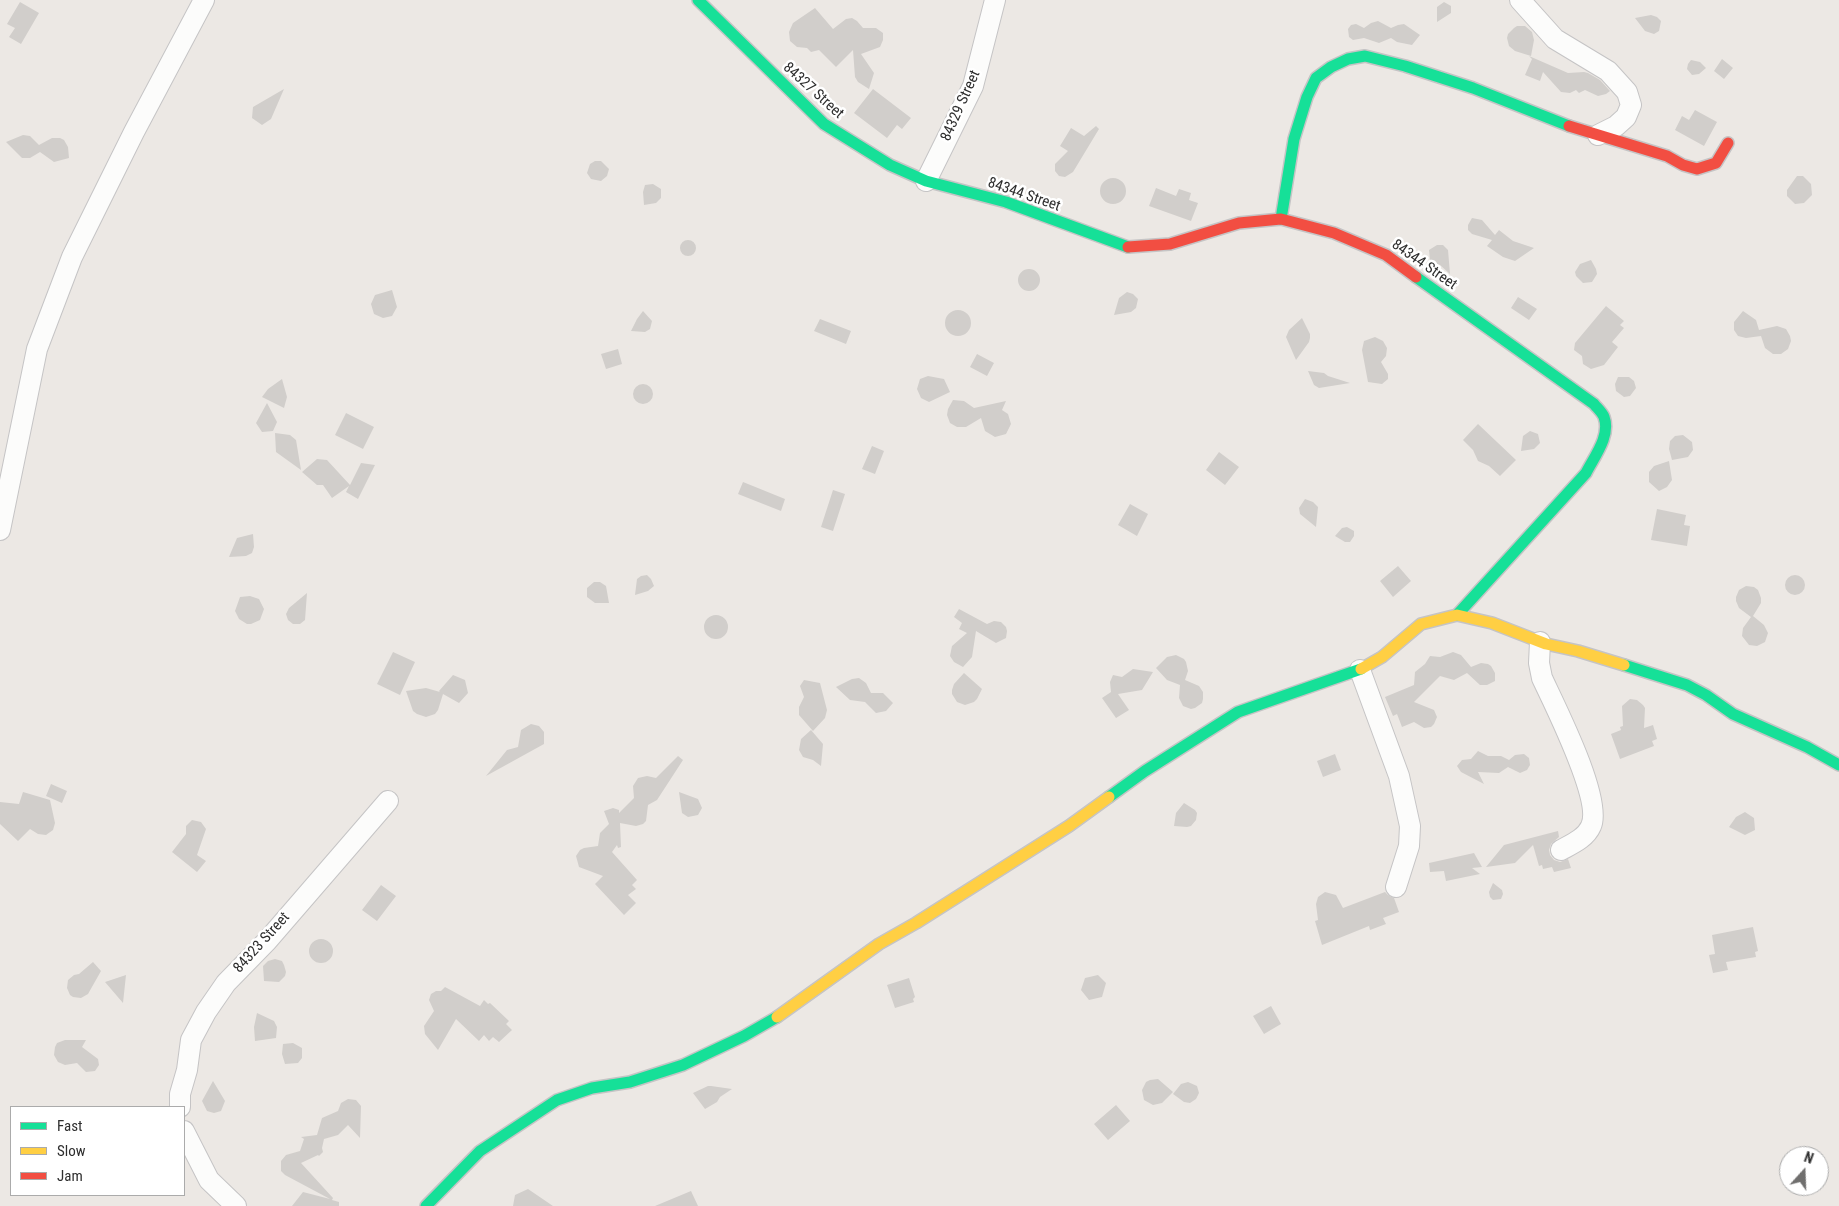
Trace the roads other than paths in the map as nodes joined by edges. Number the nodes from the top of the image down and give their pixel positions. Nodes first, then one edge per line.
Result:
1 (204, 0) edge
2 (698, 0) edge
3 (994, 0) edge
4 (1520, 0) edge
5 (1598, 135) junction
6 (1728, 142) dead end
7 (926, 181) junction
8 (1282, 219) junction
9 (0, 530) edge
10 (1457, 615) junction
11 (1540, 642) junction
12 (1360, 670) junction
13 (1839, 765) edge
14 (388, 801) dead end
15 (1562, 850) dead end
16 (1396, 887) dead end
17 (180, 1106) edge
18 (185, 1133) edge
19 (236, 1206) edge
20 (426, 1206) edge

1 - 9 street
2 - 7 street, 84327 Street
3 - 7 street, 84329 Street
4 - 5 street
5 - 6 street
5 - 8 street
7 - 8 street, 84344 Street
8 - 10 street, 84344 Street
10 - 11 street
10 - 12 street
11 - 13 street
11 - 15 street
12 - 16 street
12 - 20 street
14 - 17 street, 84323 Street
18 - 19 street

